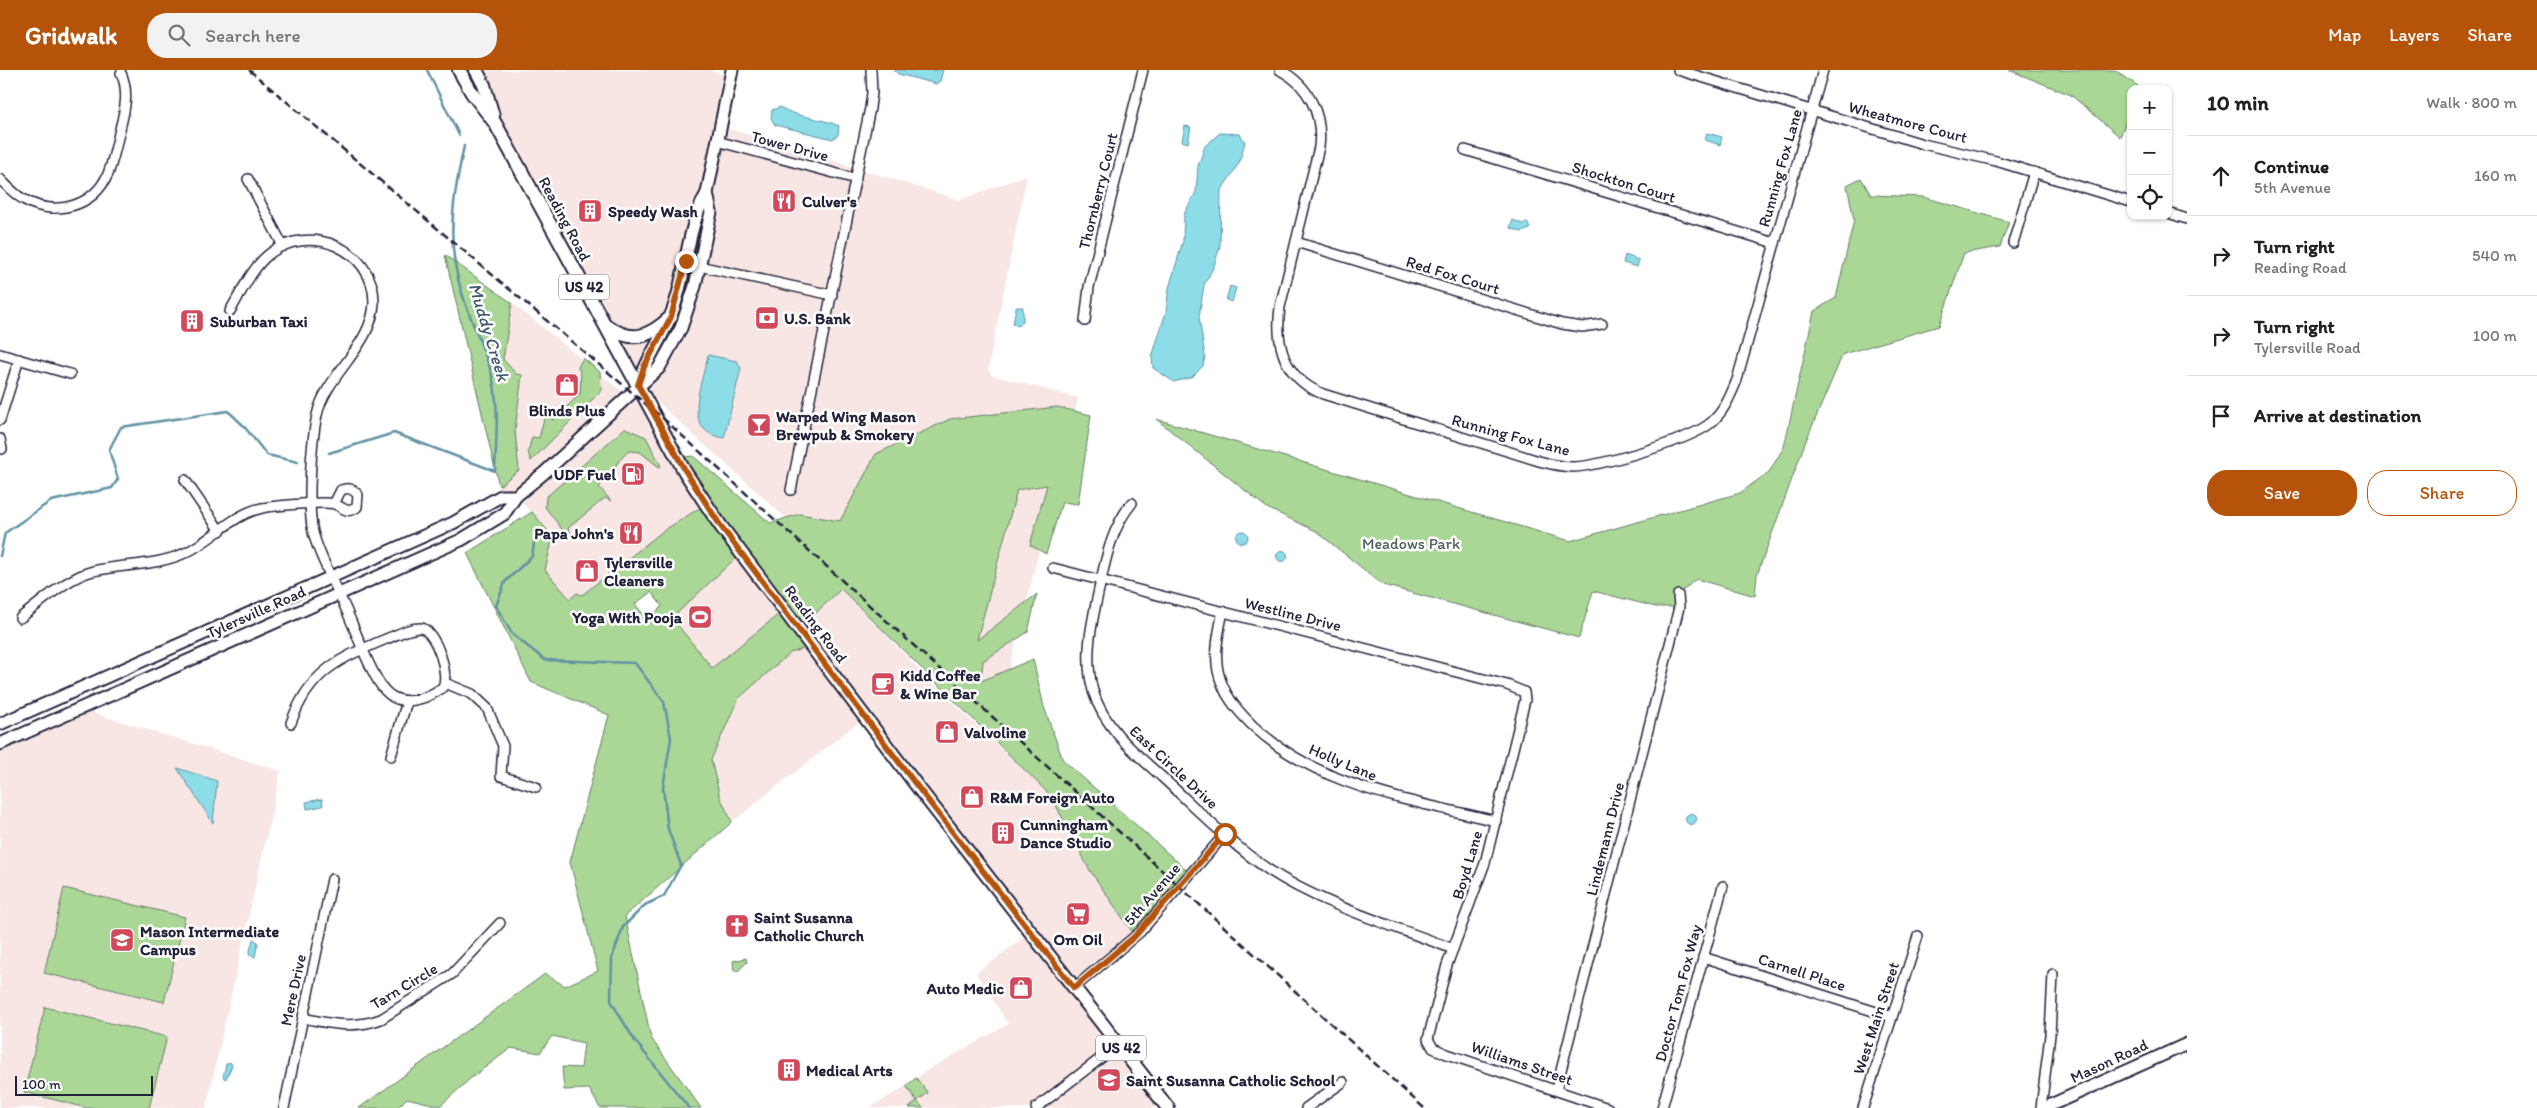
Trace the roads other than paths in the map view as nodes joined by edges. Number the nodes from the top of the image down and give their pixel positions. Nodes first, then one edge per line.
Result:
1 (459, 70) edge
2 (476, 70) edge
3 (732, 70) edge
4 (871, 70) edge
5 (1143, 70) edge
6 (1280, 70) edge
7 (1678, 70) edge
8 (1823, 70) edge
9 (121, 73) dead end
10 (1812, 111) junction
11 (495, 123) junction
12 (717, 141) junction
13 (1466, 150) dead end
14 (2034, 172) junction
15 (0, 179) edge
16 (248, 179) dead end
17 (856, 179) junction
18 (707, 193) junction
19 (2127, 201) edge
20 (2172, 214) edge
21 (2187, 219) edge
22 (1296, 242) junction
23 (1775, 243) junction
24 (2013, 243) dead end
25 (283, 246) junction
26 (699, 266) junction
27 (832, 295) junction
28 (230, 311) dead end
29 (671, 317) junction
30 (1084, 321) dead end
31 (604, 324) junction
32 (1602, 324) dead end
33 (0, 354) edge
34 (19, 359) junction
35 (70, 374) dead end
36 (638, 385) junction
37 (0, 420) edge
38 (0, 439) edge
39 (2, 449) dead end
40 (185, 480) dead end
41 (791, 490) dead end
42 (516, 496) junction
43 (1132, 503) dead end
44 (311, 504) junction
45 (334, 504) dead end
46 (220, 530) junction
47 (1053, 568) dead end
48 (332, 577) junction
49 (1101, 580) junction
50 (339, 593) junction
51 (1678, 595) dead end
52 (1223, 611) junction
53 (20, 618) dead end
54 (364, 649) junction
55 (445, 683) junction
56 (1524, 692) joint
57 (407, 701) junction
58 (291, 723) dead end
59 (0, 724) edge
60 (0, 744) edge
61 (390, 756) dead end
62 (536, 787) dead end
63 (1496, 820) junction
64 (1225, 834) junction
65 (332, 879) dead end
66 (1723, 886) dead end
67 (500, 923) dead end
68 (1918, 936) dead end
69 (1453, 948) junction
70 (1703, 957) junction
71 (2053, 974) dead end
72 (1074, 988) junction
73 (1892, 1017) junction
74 (303, 1018) junction
75 (1429, 1044) joint
76 (2187, 1044) edge
77 (1118, 1045) junction
78 (1343, 1082) dead end
79 (1556, 1090) junction
80 (284, 1108) edge
81 (1036, 1108) edge
82 (1168, 1108) edge
83 (1306, 1108) edge
84 (1608, 1108) edge
85 (1662, 1108) edge
86 (1863, 1108) edge
87 (2042, 1108) edge

1 - 11 main road, Reading Road / US 42
2 - 11 main road, Reading Road / US 42
3 - 12 main road, Tylersville Road
4 - 17 street
5 - 30 street, Thornberry Court
6 - 22 street, Running Fox Lane
7 - 10 street, Wheatmore Court
8 - 10 street, Running Fox Lane
9 - 15 street
10 - 14 street, Wheatmore Court
10 - 23 street, Running Fox Lane
11 - 31 main road, Reading Road / US 42
12 - 17 street, Tower Drive
12 - 18 main road, Tylersville Road
13 - 23 street, Shockton Court
14 - 19 street, Wheatmore Court
14 - 24 street
16 - 25 street
17 - 27 street
18 - 26 main road, Tylersville Road
18 - 29 main road, Tylersville Road
20 - 21 street
22 - 23 street, Running Fox Lane
22 - 32 street, Red Fox Court
25 - 28 street
25 - 44 street
26 - 27 street
26 - 36 main road, Tylersville Road
27 - 41 street
29 - 31 main road
29 - 36 main road, Tylersville Road
31 - 36 main road, Reading Road / US 42
33 - 34 street
34 - 35 street
34 - 37 street
36 - 42 main road, Tylersville Road
36 - 72 main road, Reading Road / US 42
38 - 39 street
40 - 46 street
42 - 48 main road, Tylersville Road
42 - 50 main road, Tylersville Road
43 - 49 street, East Circle Drive
44 - 45 street
44 - 46 street
44 - 48 street
46 - 53 street
47 - 49 street, Westline Drive
48 - 50 street
48 - 59 main road, Tylersville Road
49 - 52 street, Westline Drive
49 - 64 street, East Circle Drive
50 - 54 street
50 - 60 main road, Tylersville Road
51 - 79 street, Lindemann Drive
52 - 56 street, Westline Drive
52 - 63 street, Holly Lane
54 - 55 street
54 - 57 street
54 - 58 street
55 - 57 street
55 - 62 street
56 - 63 street, Boyd Lane
57 - 61 street
63 - 69 street, Boyd Lane
64 - 69 street, East Circle Drive
64 - 72 street, 5th Avenue
65 - 74 street, Mere Drive
66 - 70 street, Doctor Tom Fox Way
67 - 74 street, Tarn Circle
68 - 73 street, West Main Street
69 - 75 street, Boyd Lane
70 - 73 street, Carnell Place
70 - 85 street, Doctor Tom Fox Way
71 - 87 street
72 - 77 main road, Reading Road / US 42
73 - 86 street, West Main Street
74 - 80 street, Mere Drive
75 - 79 street, Williams Street
76 - 87 main road, Mason Road
77 - 81 street
77 - 82 main road, Reading Road / US 42
78 - 83 street
79 - 84 street, Williams Street

